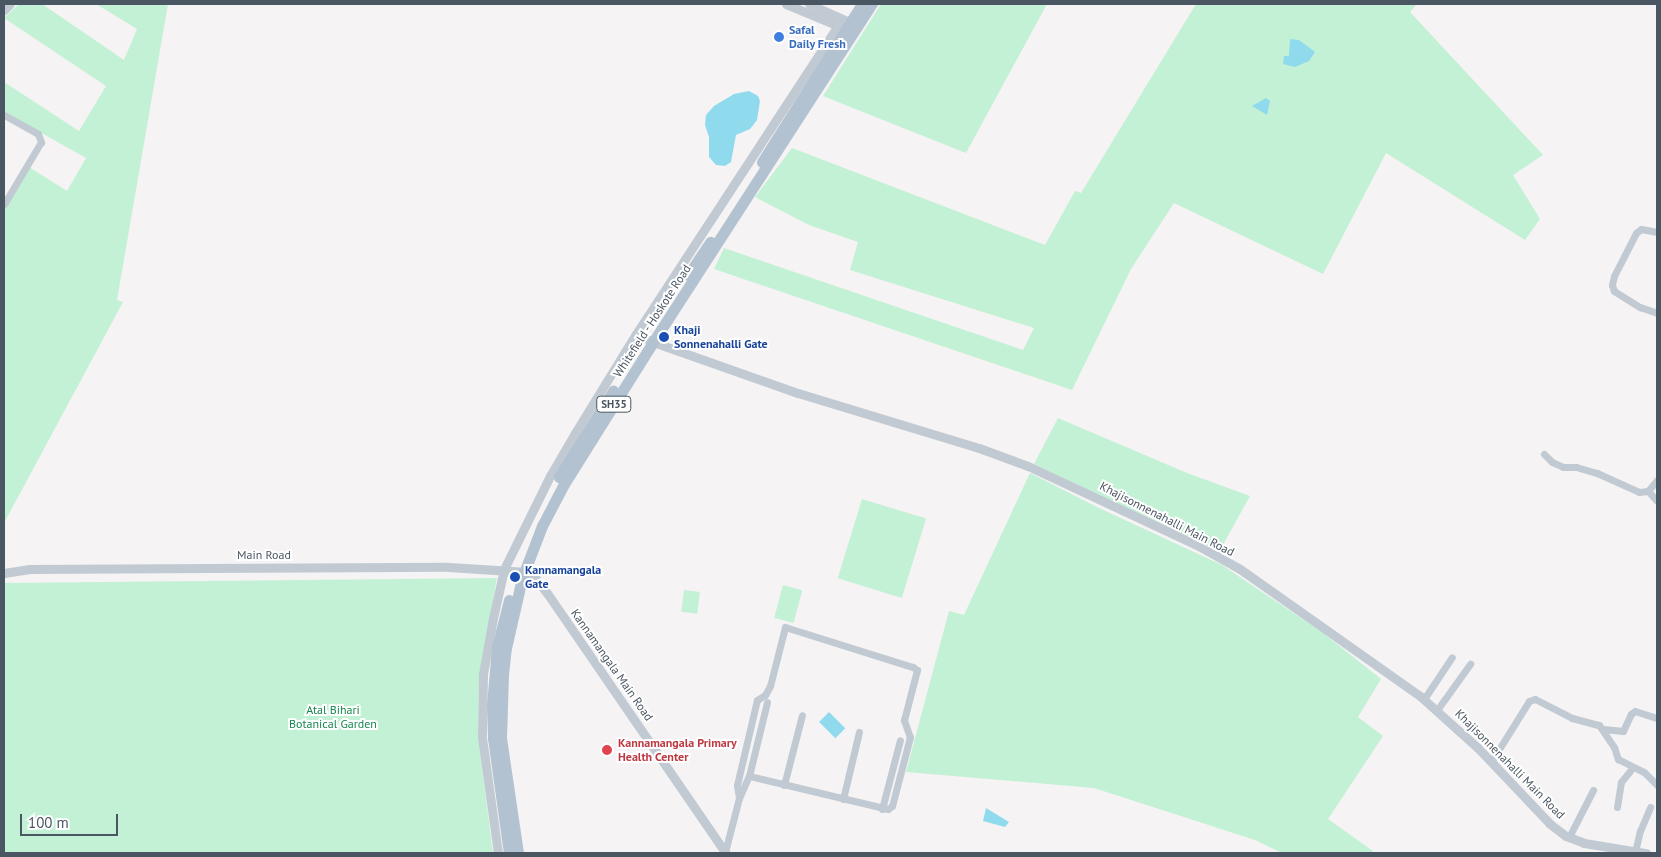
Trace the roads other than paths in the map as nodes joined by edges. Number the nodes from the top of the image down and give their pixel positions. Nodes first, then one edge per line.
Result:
1 (10, 4) edge
2 (789, 4) edge
3 (809, 4) edge
4 (862, 4) edge
5 (872, 4) edge
6 (4, 10) edge
7 (847, 26) junction
8 (4, 115) edge
9 (4, 204) edge
10 (1657, 232) edge
11 (1657, 313) edge
12 (645, 339) junction
13 (1544, 454) dead end
14 (1657, 480) edge
15 (1648, 492) junction
16 (1657, 501) edge
17 (504, 569) junction
18 (520, 570) junction
19 (4, 573) edge
20 (1452, 657) dead end
21 (1470, 664) dead end
22 (1424, 699) junction
23 (767, 702) dead end
24 (1437, 710) junction
25 (802, 715) dead end
26 (1657, 718) edge
27 (1603, 729) junction
28 (859, 732) dead end
29 (900, 740) dead end
30 (1491, 762) junction
31 (1633, 767) junction
32 (749, 776) junction
33 (784, 785) junction
34 (1657, 785) edge
35 (1593, 790) dead end
36 (739, 798) junction
37 (843, 799) junction
38 (1617, 807) dead end
39 (1650, 808) dead end
40 (882, 809) junction
41 (1569, 837) junction
42 (726, 852) edge
43 (1635, 852) junction
44 (498, 853) edge
45 (509, 853) edge
46 (518, 853) edge
47 (1646, 853) edge

1 - 6 street
2 - 7 street
3 - 7 street
4 - 7 main road, Whitefield - Hoskote Road / SH35
5 - 7 main road, Whitefield - Hoskote Road / SH35
7 - 12 street
7 - 12 main road, Whitefield - Hoskote Road / SH35
8 - 9 street
10 - 11 street
12 - 17 street
12 - 18 main road, Whitefield - Hoskote Road / SH35
12 - 22 street, Khajisonnenahalli Main Road
13 - 15 street
14 - 15 street
15 - 16 street
17 - 18 street, Main Road
17 - 19 street, Main Road
17 - 44 street
18 - 42 street, Kannamangala Main Road
18 - 45 main road, Whitefield - Hoskote Road / SH35
18 - 46 main road, Whitefield - Hoskote Road / SH35
20 - 22 street
21 - 24 street
22 - 24 street, Khajisonnenahalli Main Road
23 - 32 street
24 - 30 street, Khajisonnenahalli Main Road
25 - 33 street
26 - 27 street
27 - 30 street
27 - 31 street
28 - 37 street
29 - 40 street
30 - 41 street, Khajisonnenahalli Main Road
31 - 34 street
31 - 38 street
32 - 33 street
32 - 36 street
33 - 37 street
35 - 41 street
36 - 40 street
36 - 42 street
37 - 40 street
39 - 43 street
41 - 43 street, Khajisonnenahalli Main Road
43 - 47 street, Khajisonnenahalli Main Road

